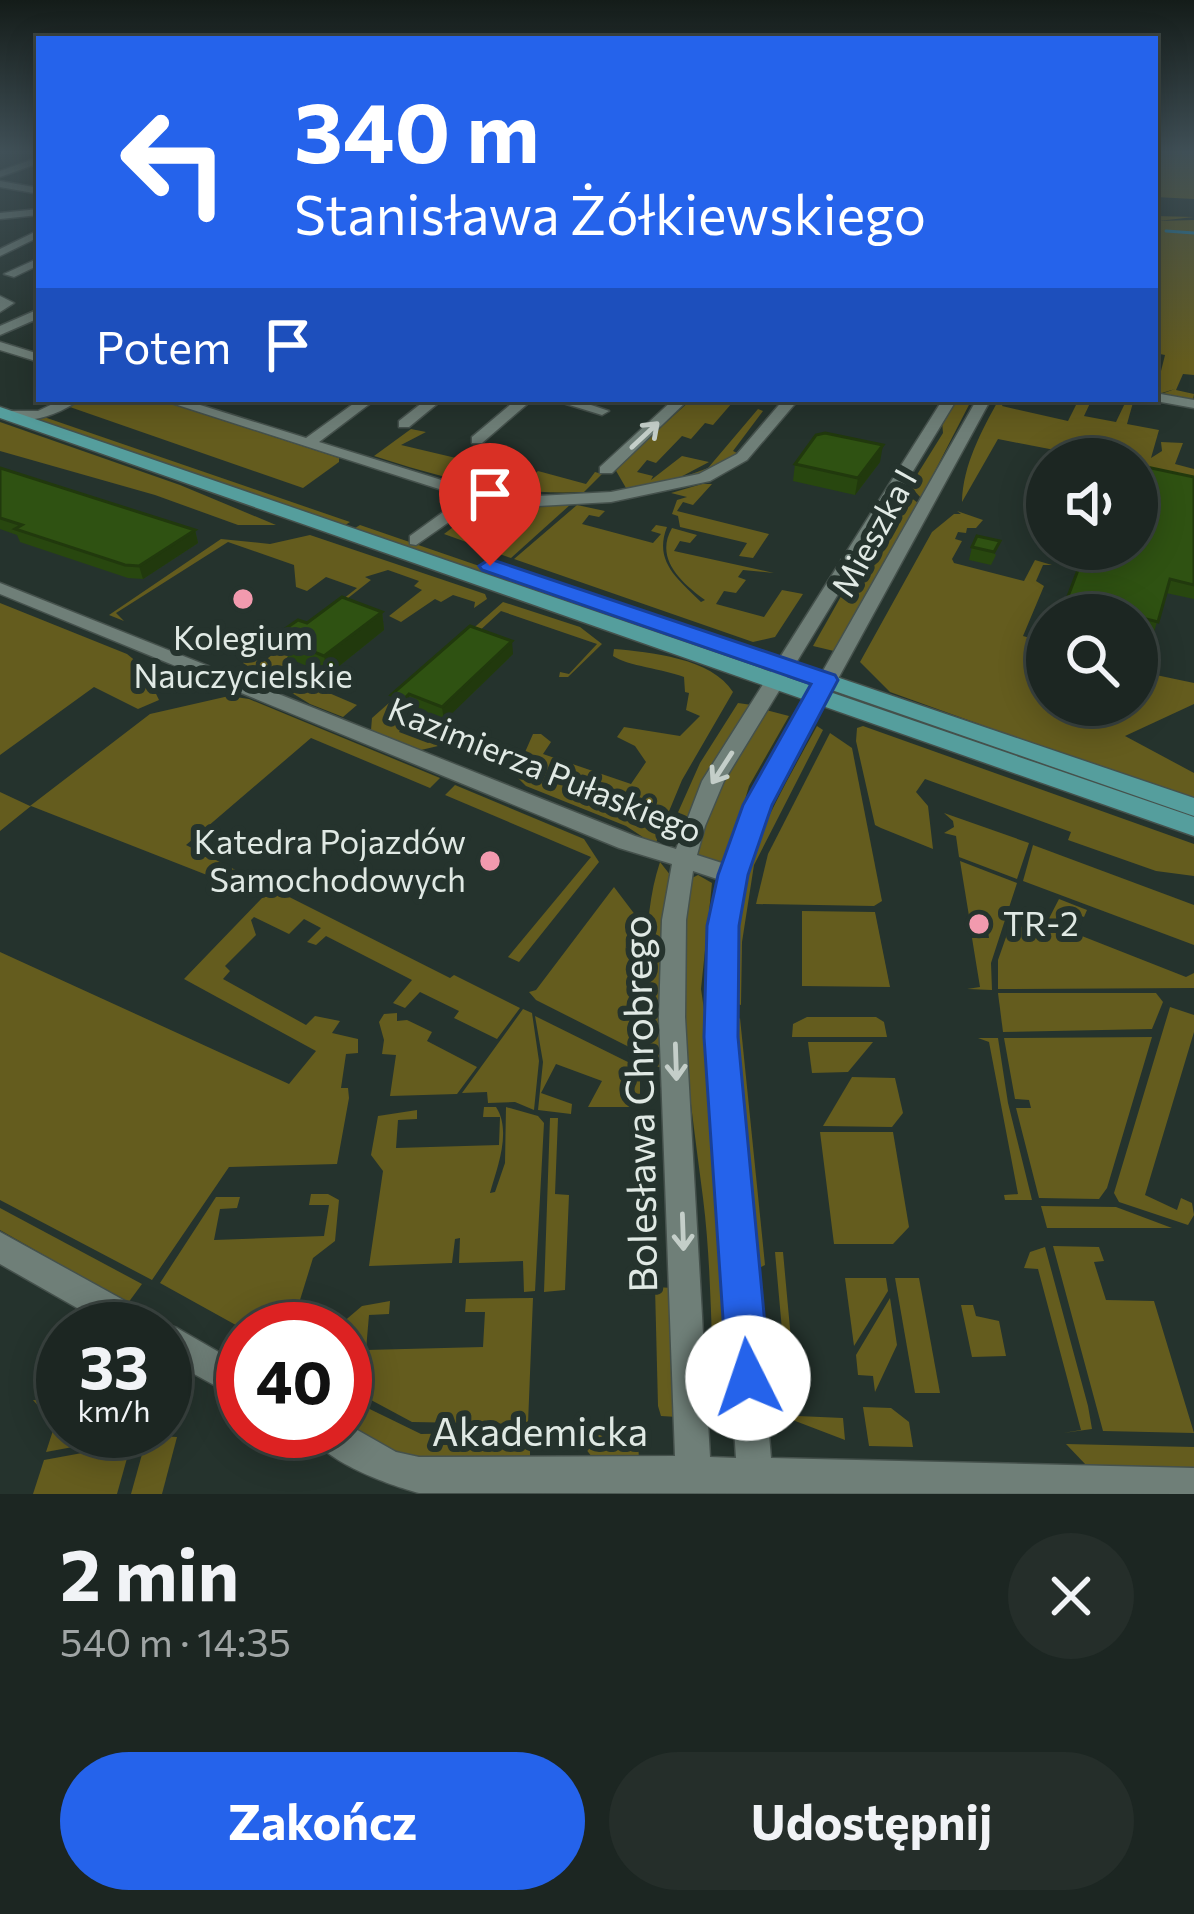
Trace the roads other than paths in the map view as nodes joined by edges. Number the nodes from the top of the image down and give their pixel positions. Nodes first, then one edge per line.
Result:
1 (36, 235) edge
2 (0, 253) edge
3 (36, 262) edge
4 (10, 274) dead end
5 (36, 314) edge
6 (0, 331) edge
7 (36, 345) edge
8 (0, 346) edge
9 (21, 352) junction
10 (36, 357) edge
11 (1158, 398) edge
12 (68, 402) edge
13 (175, 402) edge
14 (364, 402) edge
15 (432, 402) edge
16 (522, 402) edge
17 (569, 402) edge
18 (679, 402) edge
19 (789, 402) edge
20 (948, 402) edge
21 (982, 402) edge
22 (1194, 404) edge
23 (3, 408) edge
24 (602, 410) dead end
25 (44, 413) junction
26 (404, 424) dead end
27 (477, 440) dead end
28 (307, 444) junction
29 (606, 470) dead end
30 (476, 496) junction
31 (416, 540) junction
32 (0, 588) edge
33 (780, 674) junction
34 (821, 688) junction
35 (1194, 807) edge
36 (1194, 827) edge
37 (683, 862) junction
38 (733, 875) junction
39 (0, 1246) edge
40 (98, 1302) edge
41 (753, 1438) junction
42 (372, 1458) edge
43 (798, 1479) junction
44 (693, 1484) edge
45 (755, 1486) edge
46 (1194, 1486) edge

1 - 2 street
3 - 4 street
5 - 6 street
7 - 9 street
8 - 9 street
9 - 10 street
11 - 22 street
12 - 25 street
13 - 28 street
14 - 28 street
15 - 26 street
16 - 27 street
17 - 24 street
29 -> 18 street
19 - 30 street
20 - 33 street, Mieszka I
21 - 34 street, Mieszka I
23 - 25 main road
23 - 33 main road
25 - 31 main road
28 - 30 street
30 - 31 street
31 - 33 main road
32 - 37 street, Kazimierza Pułaskiego
33 - 34 main road
33 -> 37 street, Bolesława Chrobrego
34 - 35 main road
34 - 36 main road
34 - 38 street
37 - 38 street, Kazimierza Pułaskiego
37 -> 44 street, Bolesława Chrobrego
38 - 41 street
39 - 40 street
41 - 43 street
41 - 45 street
42 - 44 street, Akademicka
43 - 45 street, Akademicka
43 - 46 street, Akademicka
44 - 45 street, Akademicka

